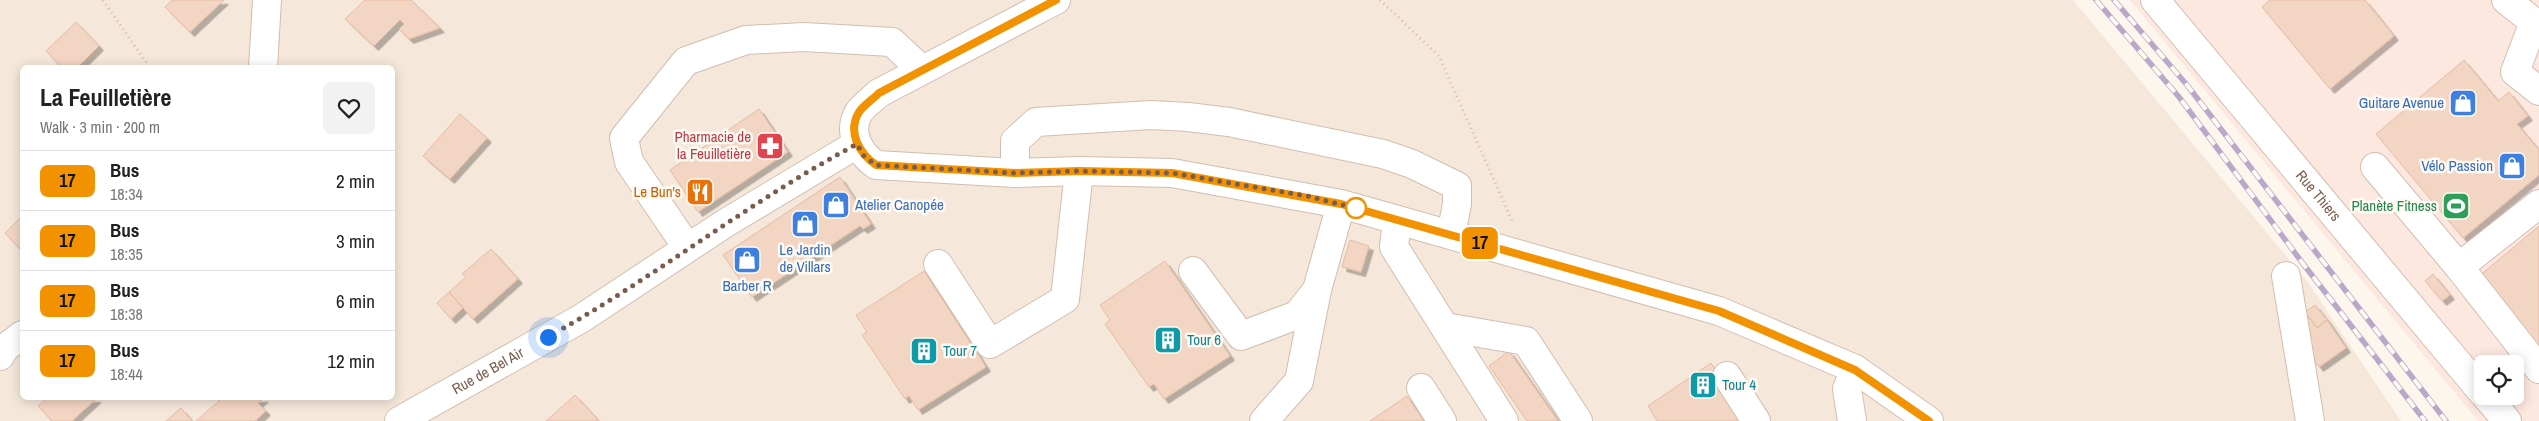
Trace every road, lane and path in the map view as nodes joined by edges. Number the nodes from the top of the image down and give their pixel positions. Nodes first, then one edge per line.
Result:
1 (103, 0) edge
2 (268, 0) edge
3 (1056, 0) edge
4 (1380, 0) edge
5 (2155, 0) edge
6 (2506, 0) edge
7 (2537, 24) edge
8 (148, 65) edge
9 (263, 65) edge
10 (922, 70) junction
11 (2539, 90) edge
12 (857, 144) junction
13 (2376, 167) dead end
14 (1079, 171) junction
15 (1015, 173) junction
16 (1341, 204) junction
17 (2539, 204) edge
18 (1396, 220) junction
19 (1451, 235) junction
20 (687, 247) junction
21 (1529, 257) junction
22 (938, 264) dead end
23 (2459, 267) junction
24 (1193, 271) dead end
25 (2286, 276) dead end
26 (1317, 290) junction
27 (1445, 327) junction
28 (20, 337) edge
29 (0, 356) edge
30 (1855, 370) junction
31 (2539, 370) edge
32 (1727, 376) dead end
33 (2474, 382) edge
34 (1421, 388) dead end
35 (2494, 405) edge
36 (399, 421) edge
37 (1264, 421) edge
38 (1442, 421) edge
39 (1504, 421) edge
40 (1578, 421) edge
41 (1756, 421) edge
42 (1852, 421) edge
43 (1929, 421) edge
44 (2310, 421) edge
45 (2507, 421) edge

1 - 8 path
2 - 9 street
3 - 10 street
4 - 21 path
5 - 33 street, Rue Thiers
6 - 7 street
7 - 11 street
10 - 12 street
10 - 20 street
12 - 15 street
12 - 20 street, Rue de Bel Air
13 - 23 street
14 - 15 street
14 - 16 street
14 - 22 street
15 - 19 street
16 - 18 street
16 - 26 street
17 - 23 street
18 - 19 street
18 - 27 street
19 - 21 street
20 - 36 street, Rue de Bel Air
21 - 30 street
23 - 31 street
24 - 26 street
25 - 44 street
26 - 37 street
27 - 39 street
27 - 40 street
28 - 29 street
30 - 42 street
30 - 43 street
32 - 41 street
34 - 38 street
35 - 45 street

